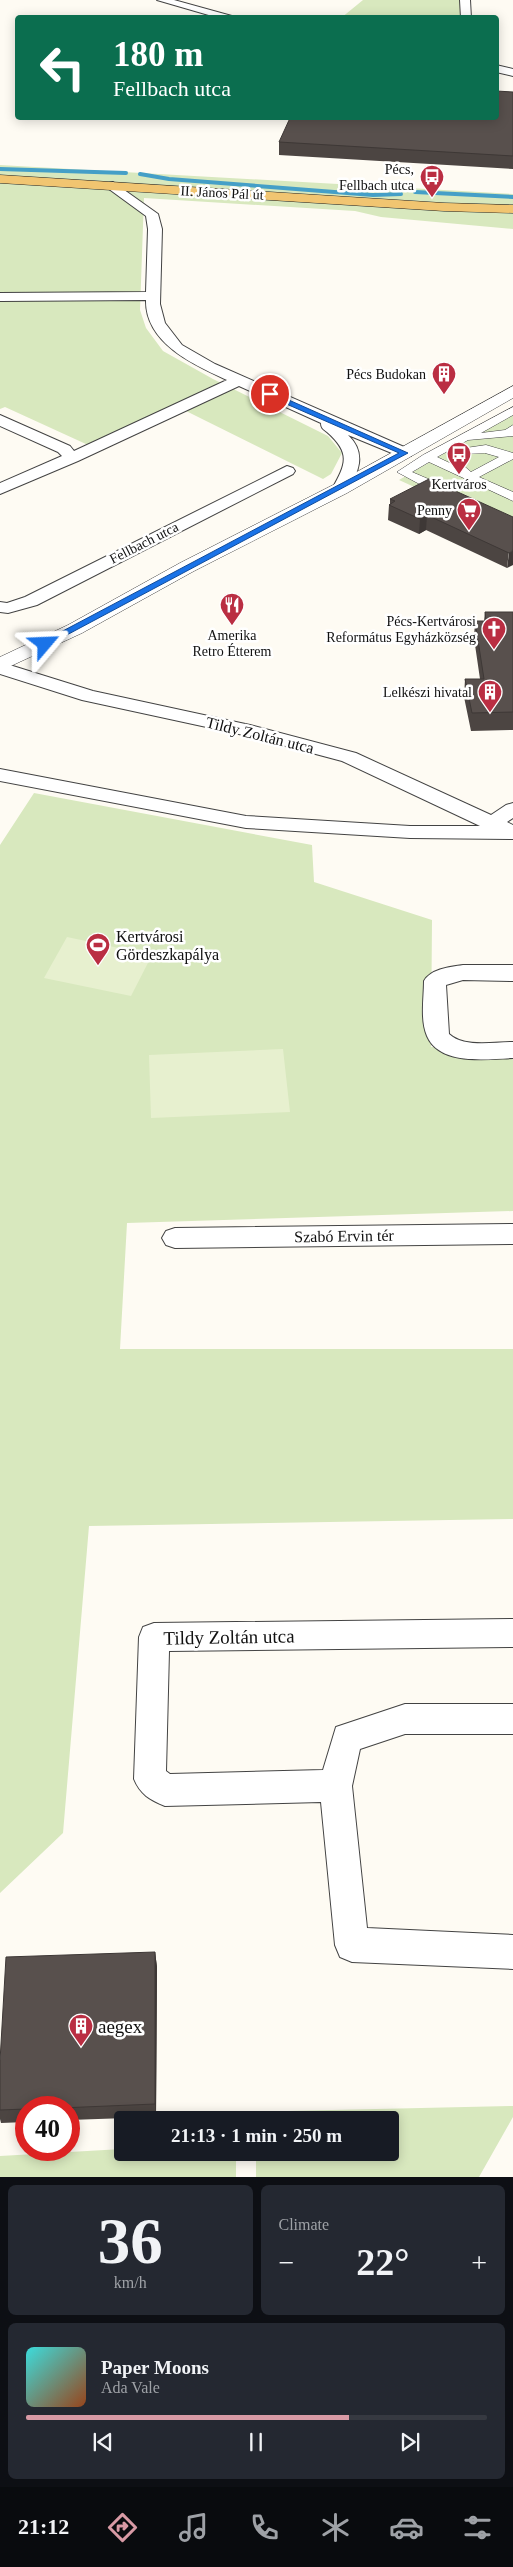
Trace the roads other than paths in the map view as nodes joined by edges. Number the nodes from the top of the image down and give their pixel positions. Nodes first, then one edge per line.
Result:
1 (162, 0) edge
2 (465, 0) edge
3 (222, 15) edge
4 (466, 15) edge
5 (499, 69) edge
6 (513, 72) edge
7 (0, 179) edge
8 (113, 186) junction
9 (444, 207) junction
10 (513, 209) edge
11 (513, 217) edge
12 (153, 296) junction
13 (0, 297) edge
14 (239, 380) junction
15 (513, 391) edge
16 (513, 410) edge
17 (317, 416) junction
18 (0, 420) edge
19 (492, 422) junction
20 (513, 431) edge
21 (468, 437) junction
22 (448, 445) junction
23 (463, 452) junction
24 (405, 453) junction
25 (512, 453) edge
26 (427, 457) junction
27 (72, 458) junction
28 (494, 464) junction
29 (287, 471) dead end
30 (470, 478) junction
31 (429, 484) edge
32 (0, 489) edge
33 (340, 489) junction
34 (512, 495) edge
35 (0, 607) edge
36 (0, 666) edge
37 (0, 775) edge
38 (513, 809) edge
39 (505, 829) edge
40 (513, 973) edge
41 (513, 1050) edge
42 (513, 1234) edge
43 (175, 1238) dead end
44 (513, 1633) edge
45 (513, 1719) edge
46 (336, 1786) junction
47 (513, 1952) edge

1 - 3 street
2 - 4 street
5 - 6 street
7 - 8 main road, II. János Pál út
8 - 9 main road, II. János Pál út
8 - 12 street
9 - 10 main road
9 - 11 main road
12 - 13 street
12 - 14 street
14 - 17 street
14 - 27 street
15 - 24 street
16 - 19 street
17 - 24 street
17 - 33 street
18 - 27 street
19 - 20 street
19 - 21 street
20 - 21 street
21 - 22 street
22 - 23 street
22 - 26 street
23 - 25 street
23 - 28 street
23 - 30 street
24 - 33 street
25 - 28 street
26 - 30 street
26 - 31 street
27 - 32 street
28 - 30 street
29 - 35 street, Fellbach utca
30 - 34 street
33 - 36 street
36 - 39 street, Tildy Zoltán utca
37 - 39 street
38 - 39 street
40 - 41 street
42 - 43 street, Szabó Ervin tér
44 - 46 street, Tildy Zoltán utca
45 - 46 street
46 - 47 street

